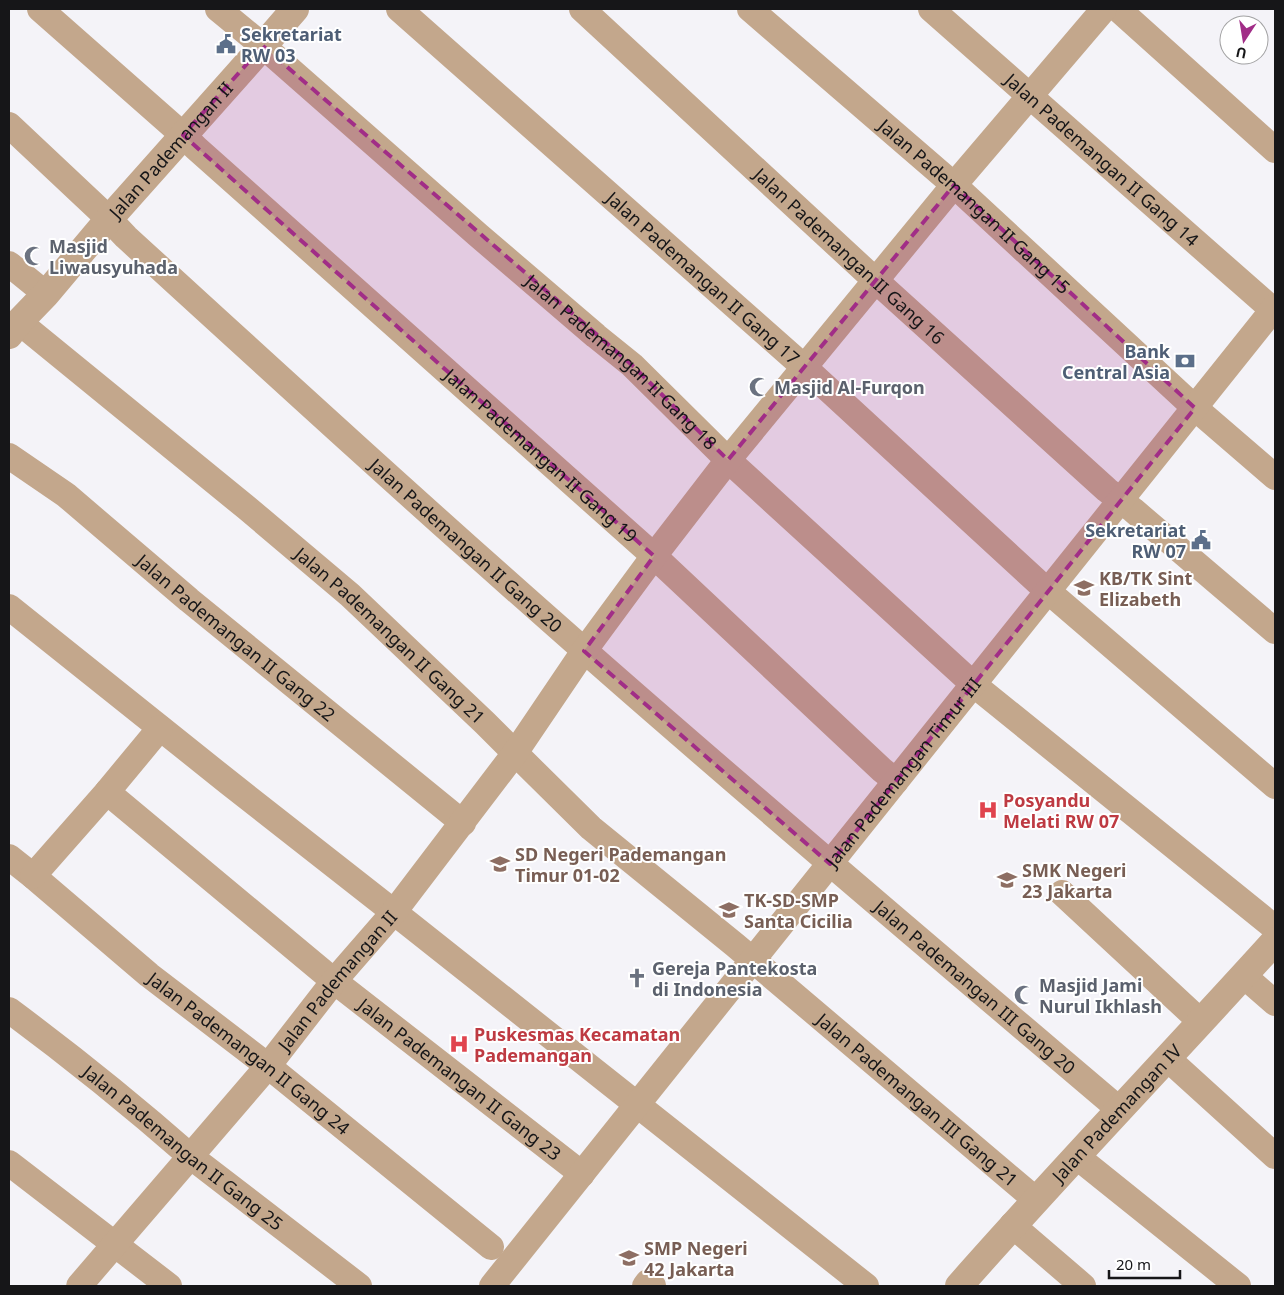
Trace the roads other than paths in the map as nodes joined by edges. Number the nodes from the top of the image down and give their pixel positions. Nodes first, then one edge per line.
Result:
1 (40, 9) edge
2 (218, 9) edge
3 (295, 9) edge
4 (399, 9) edge
5 (582, 9) edge
6 (750, 9) edge
7 (931, 9) edge
8 (1104, 9) edge
9 (1118, 9) edge
10 (263, 46) junction
11 (1030, 96) junction
12 (9, 125) edge
13 (184, 134) junction
14 (1275, 150) edge
15 (954, 185) junction
16 (109, 219) junction
17 (9, 264) edge
18 (874, 280) junction
19 (46, 294) junction
20 (1272, 316) edge
21 (14, 329) edge
22 (804, 367) junction
23 (1195, 408) junction
24 (9, 456) edge
25 (728, 460) junction
26 (1275, 477) edge
27 (1120, 500) junction
28 (654, 556) junction
29 (1048, 591) junction
30 (9, 607) edge
31 (1275, 631) edge
32 (584, 651) junction
33 (973, 684) junction
34 (160, 728) junction
35 (515, 754) junction
36 (896, 781) junction
37 (1275, 786) edge
38 (107, 792) junction
39 (463, 823) junction
40 (9, 857) edge
41 (830, 864) junction
42 (34, 876) junction
43 (1062, 893) dead end
44 (394, 912) junction
45 (1275, 928) edge
46 (1275, 941) edge
47 (753, 960) junction
48 (1244, 976) junction
49 (334, 981) junction
50 (1275, 1003) edge
51 (9, 1010) edge
52 (1201, 1022) junction
53 (1167, 1058) junction
54 (268, 1066) junction
55 (636, 1105) junction
56 (1120, 1110) junction
57 (190, 1156) junction
58 (1076, 1156) junction
59 (1275, 1156) edge
60 (9, 1163) edge
61 (582, 1174) junction
62 (1036, 1200) junction
63 (1012, 1225) junction
64 (115, 1245) junction
65 (491, 1247) dead end
66 (79, 1286) edge
67 (169, 1286) edge
68 (359, 1286) edge
69 (492, 1286) edge
70 (866, 1286) edge
71 (959, 1286) edge
72 (1083, 1286) edge
73 (1238, 1286) edge

1 - 13 street, Jalan Pademangan II Gang 19
2 - 10 street, Jalan Pademangan II Gang 18
3 - 10 street, Jalan Pademangan II
4 - 22 street, Jalan Pademangan II Gang 17
5 - 18 street, Jalan Pademangan II Gang 16
6 - 15 street, Jalan Pademangan II Gang 15
7 - 11 street, Jalan Pademangan II Gang 14
8 - 11 street
9 - 14 street
10 - 13 street, Jalan Pademangan II
10 - 25 street, Jalan Pademangan II Gang 18
11 - 15 street
11 - 20 street, Jalan Pademangan II Gang 14
12 - 16 street, Jalan Pademangan II Gang 20
13 - 16 street, Jalan Pademangan II
13 - 28 street, Jalan Pademangan II Gang 19
15 - 18 street
15 - 23 street, Jalan Pademangan II Gang 15
16 - 19 street, Jalan Pademangan II
16 - 32 street, Jalan Pademangan II Gang 20
17 - 19 street
18 - 22 street
18 - 27 street, Jalan Pademangan II Gang 16
19 - 21 street, Jalan Pademangan II
20 - 23 street, Jalan Pademangan Timur III
21 - 35 street, Jalan Pademangan II Gang 21
22 - 25 street
22 - 29 street, Jalan Pademangan II Gang 17
23 - 26 street, Jalan Pademangan II Gang 15
23 - 27 street, Jalan Pademangan Timur III
24 - 39 street, Jalan Pademangan II Gang 22
25 - 28 street
25 - 33 street, Jalan Pademangan II Gang 18
27 - 29 street, Jalan Pademangan Timur III
27 - 31 street, Jalan Pademangan II Gang 16
28 - 32 street
28 - 36 street, Jalan Pademangan II Gang 19
29 - 33 street, Jalan Pademangan Timur III
29 - 37 street, Jalan Pademangan II Gang 17
30 - 34 street, Jalan Pademangan II
32 - 35 street
32 - 41 street, Jalan Pademangan II Gang 20
33 - 36 street, Jalan Pademangan Timur III
33 - 45 street, Jalan Pademangan II Gang 18
34 - 38 street
34 - 44 street, Jalan Pademangan II
35 - 39 street
35 - 47 street, Jalan Pademangan II Gang 21
36 - 41 street, Jalan Pademangan Timur III
38 - 42 street
38 - 49 street, Jalan Pademangan II Gang 23
39 - 44 street
40 - 42 street, Jalan Pademangan II Gang 24
41 - 47 street, Jalan Pademangan Timur III
41 - 56 street, Jalan Pademangan III Gang 20
42 - 54 street, Jalan Pademangan II Gang 24
43 - 52 street
44 - 49 street, Jalan Pademangan II
44 - 55 street
46 - 48 street, Jalan Pademangan IV
47 - 55 street, Jalan Pademangan Timur III
47 - 62 street, Jalan Pademangan III Gang 21
48 - 50 street
48 - 52 street, Jalan Pademangan IV
49 - 54 street, Jalan Pademangan II
49 - 61 street, Jalan Pademangan II Gang 23
51 - 57 street, Jalan Pademangan II Gang 25
52 - 53 street, Jalan Pademangan IV
53 - 56 street, Jalan Pademangan IV
53 - 59 street
54 - 57 street, Jalan Pademangan II
54 - 65 street, Jalan Pademangan II Gang 24
55 - 61 street, Jalan Pademangan Timur III
55 - 70 street
56 - 58 street, Jalan Pademangan IV
57 - 64 street, Jalan Pademangan II
57 - 68 street, Jalan Pademangan II Gang 25
58 - 62 street, Jalan Pademangan IV
58 - 73 street
60 - 64 street
61 - 69 street, Jalan Pademangan Timur III
62 - 63 street, Jalan Pademangan IV
63 - 71 street, Jalan Pademangan IV
63 - 72 street
64 - 66 street, Jalan Pademangan II
64 - 67 street

